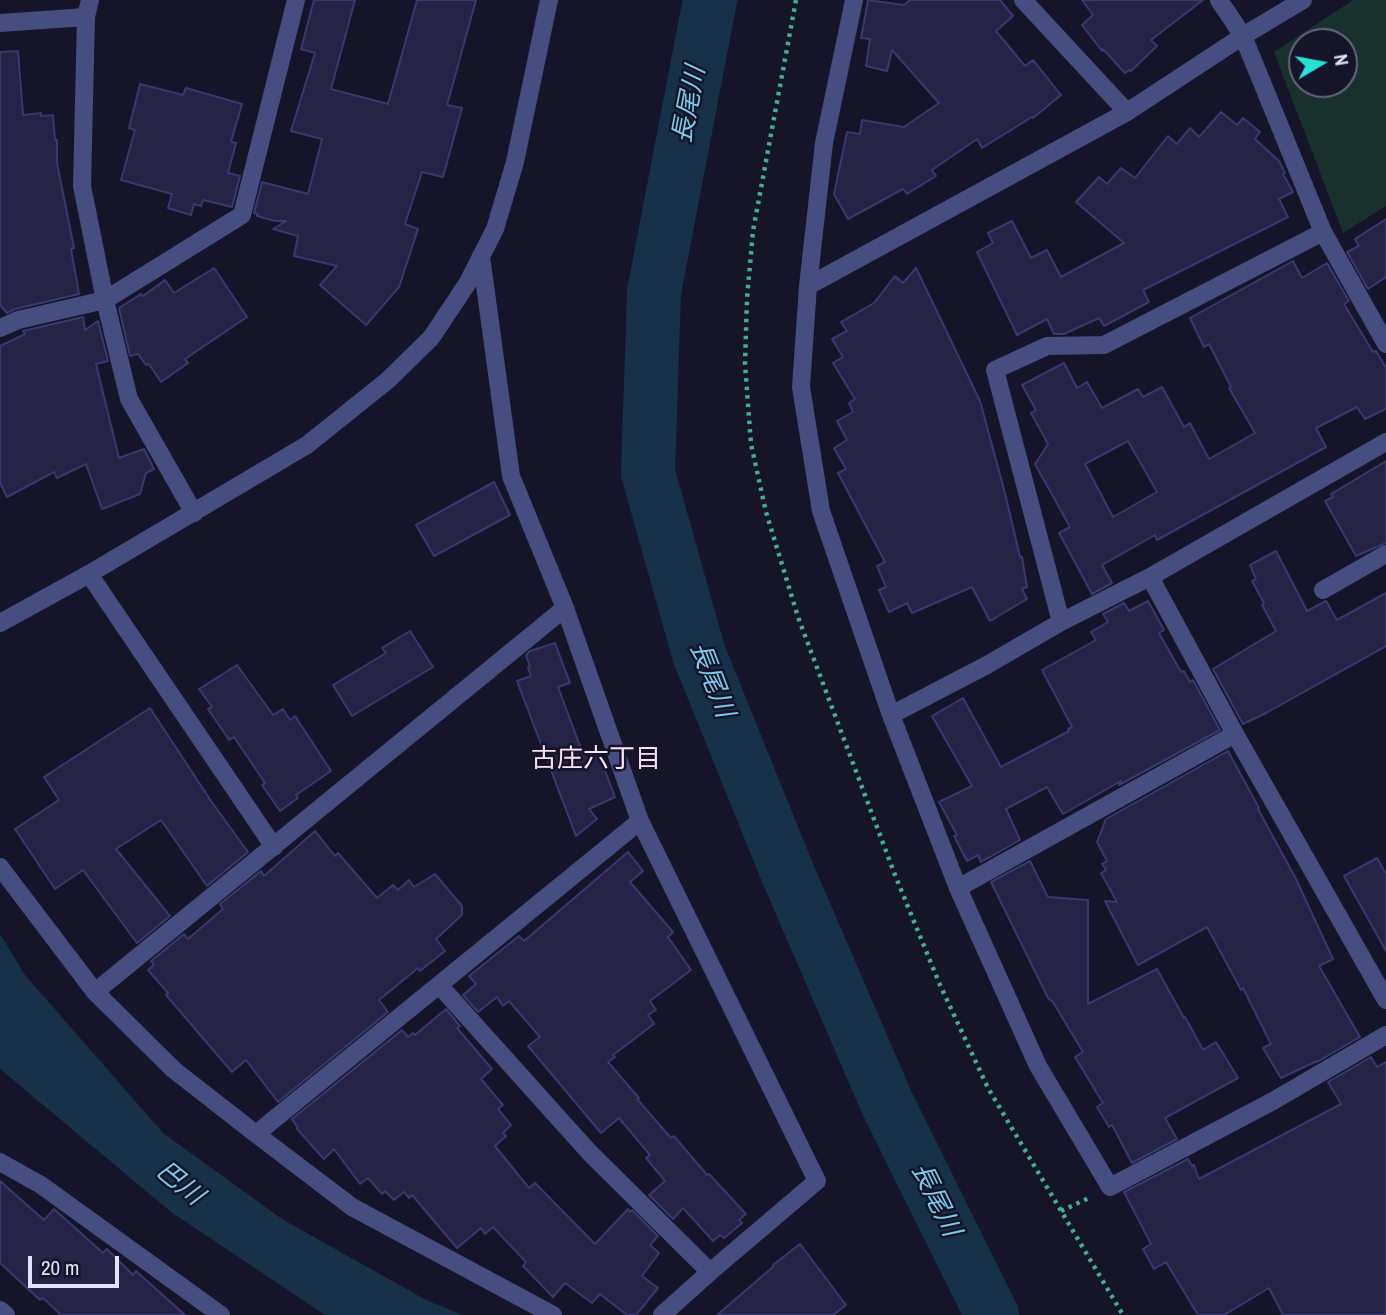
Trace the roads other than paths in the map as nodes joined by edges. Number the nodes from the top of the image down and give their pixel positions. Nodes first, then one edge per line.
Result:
1 (296, 0) edge
2 (549, 0) edge
3 (854, 0) edge
4 (1023, 0) edge
5 (1219, 0) edge
6 (1303, 0) edge
7 (88, 9) edge
8 (0, 23) edge
9 (1243, 36) junction
10 (1127, 113) junction
11 (1323, 232) junction
12 (481, 256) junction
13 (808, 286) junction
14 (105, 300) junction
15 (0, 328) edge
16 (1386, 344) edge
17 (1386, 442) edge
18 (194, 513) junction
19 (1386, 554) edge
20 (89, 574) junction
21 (1150, 577) junction
22 (1323, 590) dead end
23 (565, 608) junction
24 (1061, 622) junction
25 (0, 623) edge
26 (891, 715) junction
27 (1235, 734) junction
28 (640, 821) junction
29 (274, 847) junction
30 (0, 867) edge
31 (958, 888) junction
32 (439, 985) junction
33 (95, 992) junction
34 (1386, 1000) edge
35 (1386, 1035) edge
36 (256, 1134) junction
37 (0, 1163) edge
38 (710, 1272) junction
39 (0, 1310) edge
40 (6, 1315) edge
41 (221, 1315) edge
42 (553, 1315) edge
43 (662, 1315) edge

1 - 14 street
2 - 12 street
3 - 13 street
4 - 10 street
5 - 9 street
6 - 9 street
7 - 8 street
7 - 14 street
9 - 10 street
9 - 11 street
10 - 13 street
11 - 16 street
11 - 24 street
12 - 18 street
12 - 23 street
13 - 26 street
14 - 15 street
14 - 18 street
17 - 21 street
18 - 20 street
19 - 22 street
20 - 25 street
20 - 29 street
21 - 24 street
21 - 27 street
23 - 28 street
23 - 29 street
24 - 26 street
26 - 31 street
27 - 31 street
27 - 34 street
28 - 32 street
28 - 38 street
29 - 33 street
30 - 33 street
31 - 35 street
32 - 36 street
32 - 38 street
33 - 36 street
36 - 42 street
37 - 41 street
38 - 43 street
39 - 40 street

